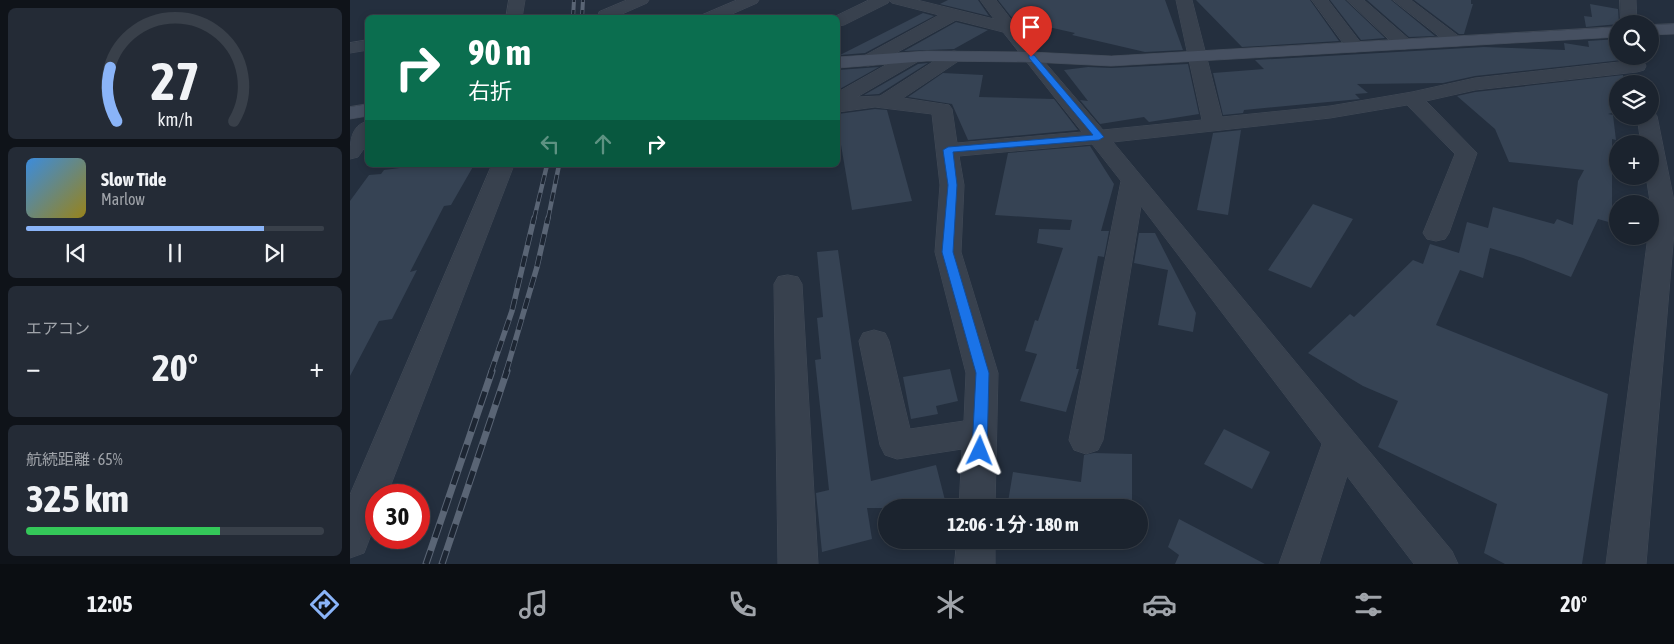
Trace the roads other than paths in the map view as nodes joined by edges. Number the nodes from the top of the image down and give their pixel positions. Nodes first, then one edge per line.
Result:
1 (517, 0) edge
2 (641, 0) edge
3 (751, 0) edge
4 (882, 0) edge
5 (898, 0) edge
6 (988, 0) edge
7 (1184, 0) edge
8 (1320, 0) edge
9 (1355, 0) edge
10 (1403, 0) edge
11 (1628, 0) edge
12 (514, 15) edge
13 (605, 15) edge
14 (715, 15) edge
15 (952, 15) junction
16 (1629, 15) edge
17 (840, 20) edge
18 (1008, 28) junction
19 (1674, 29) edge
20 (1659, 30) edge
21 (1609, 32) edge
22 (1456, 41) junction
23 (1404, 44) junction
24 (365, 46) edge
25 (1355, 47) junction
26 (350, 48) edge
27 (954, 56) junction
28 (1197, 56) junction
29 (912, 57) junction
30 (1031, 57) junction
31 (868, 61) junction
32 (840, 63) edge
33 (1638, 69) edge
34 (1412, 98) junction
35 (840, 99) edge
36 (884, 102) junction
37 (840, 106) edge
38 (365, 110) edge
39 (350, 113) edge
40 (1213, 123) junction
41 (1649, 125) edge
42 (365, 131) edge
43 (1099, 137) junction
44 (948, 150) junction
45 (350, 152) edge
46 (365, 164) edge
47 (350, 166) edge
48 (501, 167) edge
49 (1133, 180) junction
50 (1668, 205) edge
51 (1436, 233) dead end
52 (788, 284) dead end
53 (874, 341) dead end
54 (980, 432) junction
55 (1086, 440) dead end
56 (1340, 442) junction
57 (977, 499) edge
58 (350, 540) edge
59 (976, 549) edge
60 (798, 564) edge
61 (975, 564) edge
62 (1299, 564) edge
63 (1438, 564) edge
64 (1626, 564) edge

1 - 12 street
2 - 13 street
3 - 14 street
4 - 17 street
5 - 15 street
6 - 18 street
7 - 28 street
8 - 25 street
9 - 23 street
10 - 22 street
11 - 16 street
15 - 18 street
15 - 31 street
18 - 30 street
19 - 20 street
21 - 22 street
22 - 23 street
23 - 25 street
24 - 26 street
25 - 28 street
27 - 29 street
27 - 30 street
27 - 36 street
28 - 30 street
28 - 40 street
29 - 31 street
29 - 35 street
30 - 43 street
31 - 32 street
33 - 34 street
34 - 40 street
34 - 51 street
36 - 37 street
36 - 44 street
38 - 39 street
40 - 43 street
41 - 50 street
42 - 45 street
43 - 44 street
43 - 49 street
44 - 54 street
46 - 47 street
48 - 58 street
49 - 55 street
49 - 56 street
50 - 64 street
52 - 60 street
53 - 54 street
54 - 57 street
56 - 62 street
56 - 63 street
59 - 61 street

